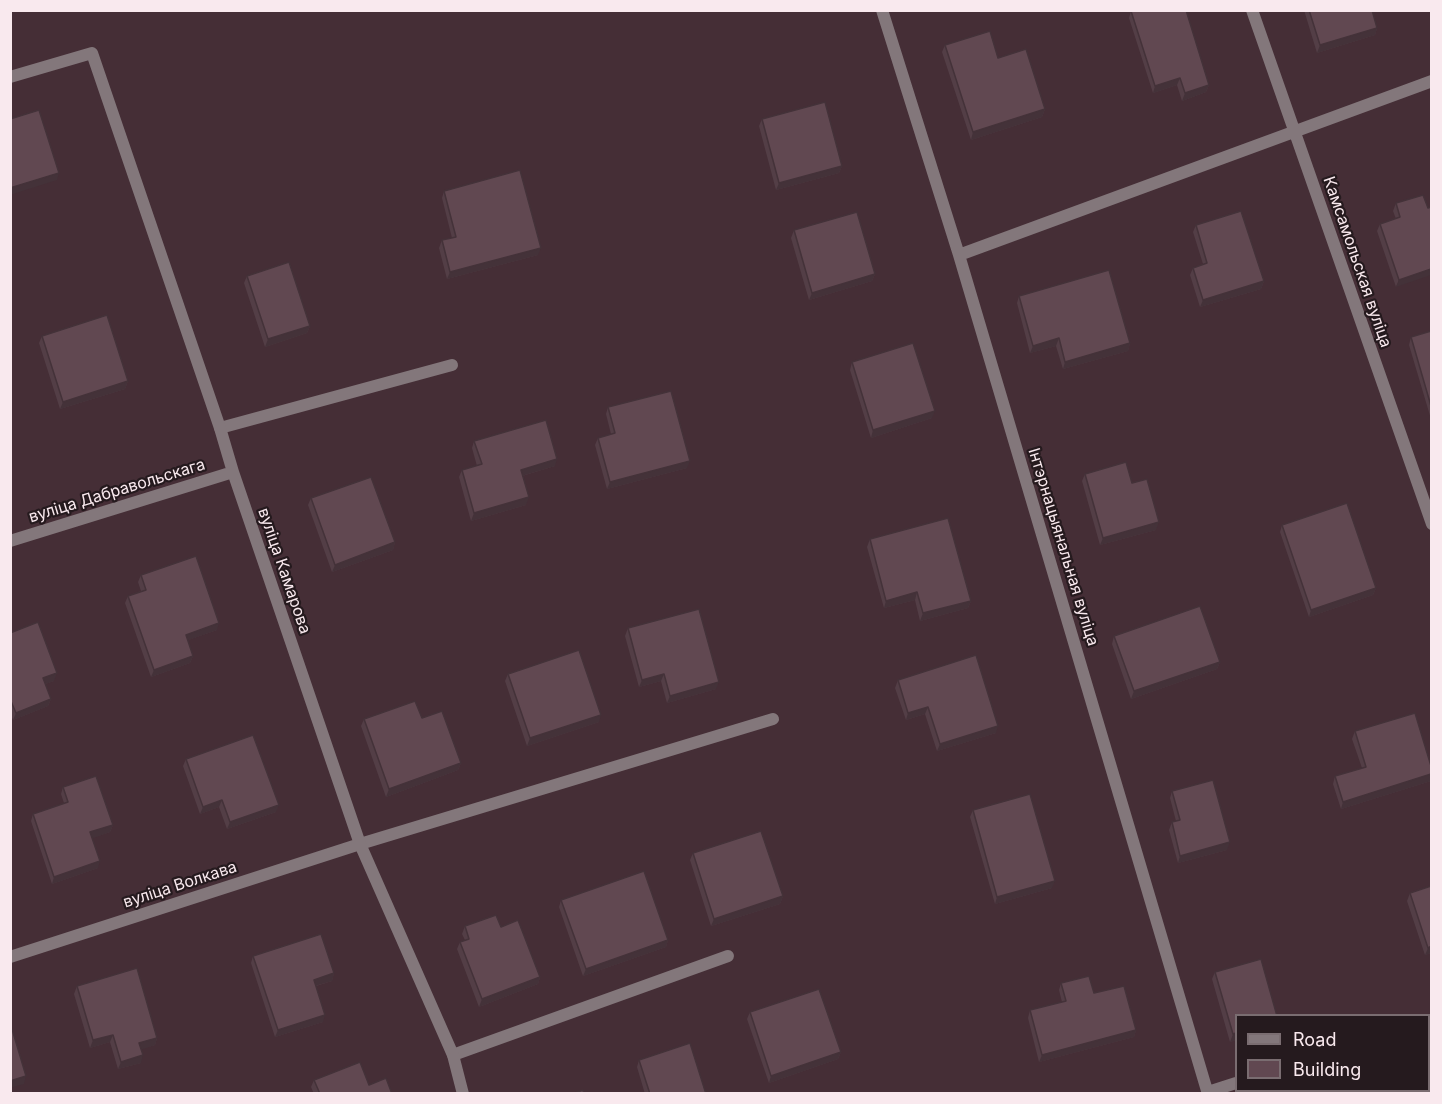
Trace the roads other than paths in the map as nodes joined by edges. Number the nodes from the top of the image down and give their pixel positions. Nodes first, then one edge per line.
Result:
1 (882, 10) edge
2 (1252, 10) edge
3 (10, 76) edge
4 (1431, 81) edge
5 (1294, 131) junction
6 (959, 255) junction
7 (452, 365) dead end
8 (220, 429) junction
9 (233, 472) junction
10 (1431, 524) edge
11 (10, 541) edge
12 (773, 719) dead end
13 (360, 844) junction
14 (728, 956) dead end
15 (10, 957) edge
16 (453, 1054) junction
17 (1235, 1083) edge
18 (1208, 1093) edge
19 (463, 1094) edge

1 - 6 street, Інтэрнацыянальная вуліца
2 - 5 street, Камсамольская вуліца
3 - 8 street, вуліца Камарова
4 - 5 street
5 - 6 street
5 - 10 street, Камсамольская вуліца
6 - 18 street, Інтэрнацыянальная вуліца
7 - 8 street
8 - 9 street, вуліца Камарова
9 - 11 street, вуліца Дабравольскага
9 - 13 street, вуліца Камарова
12 - 13 street, вуліца Волкава
13 - 15 street, вуліца Волкава
13 - 16 street, вуліца Камарова
14 - 16 street
16 - 19 street, вуліца Камарова
17 - 18 street

